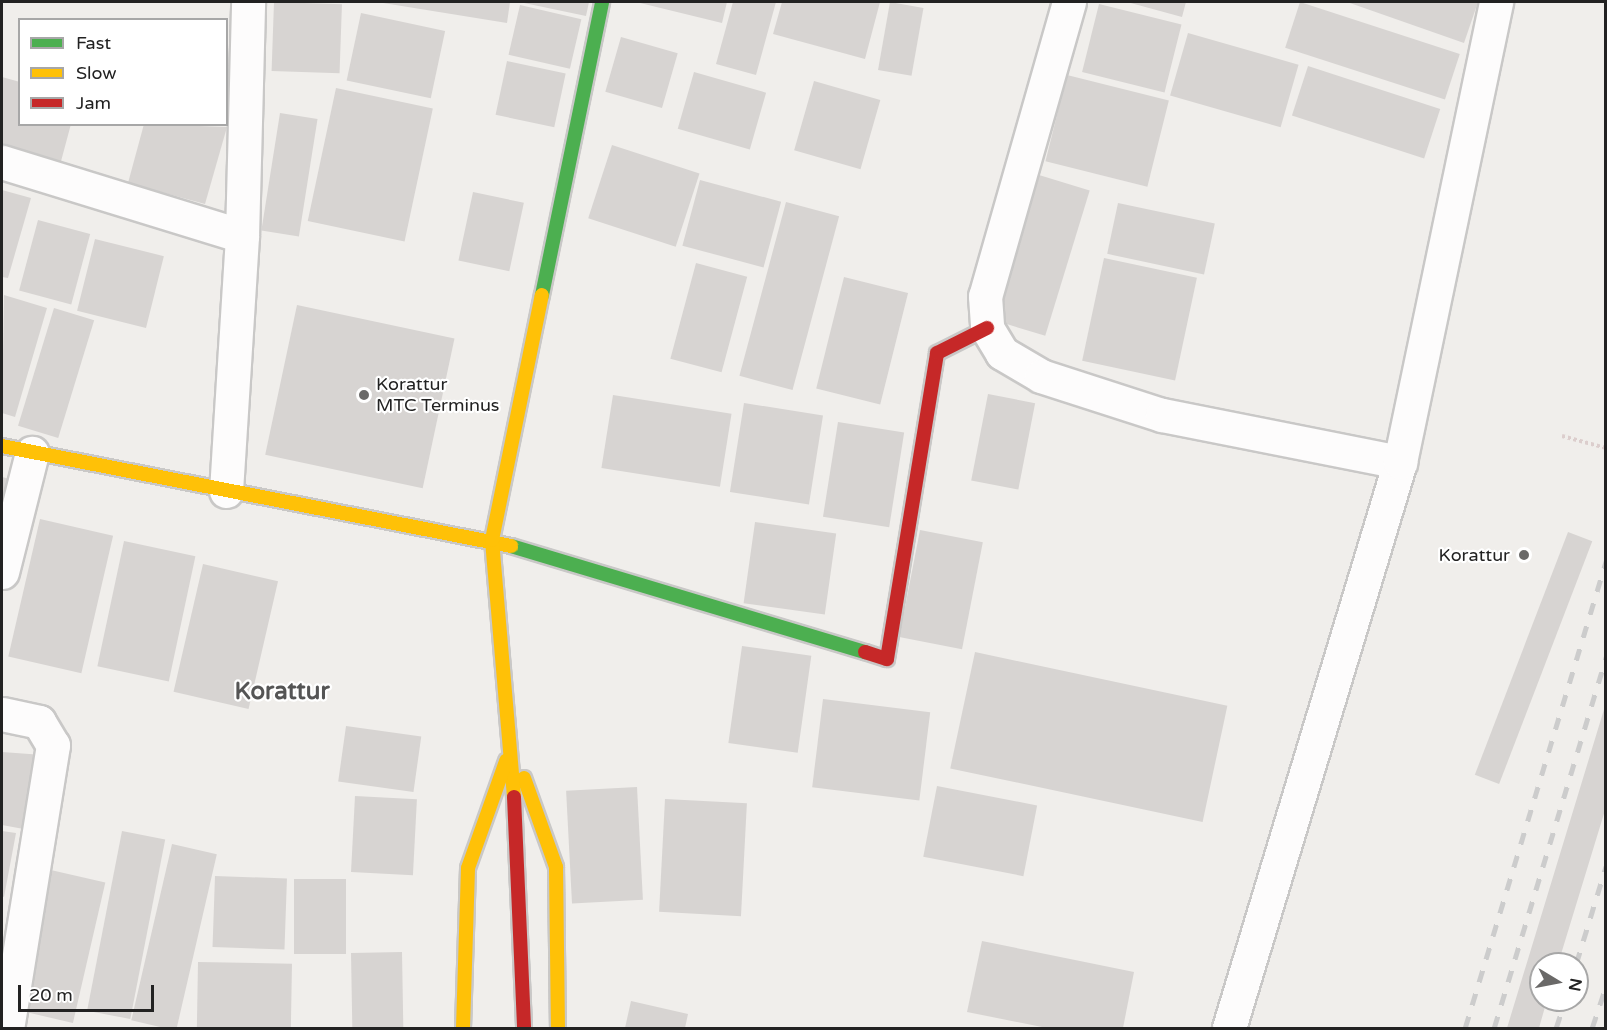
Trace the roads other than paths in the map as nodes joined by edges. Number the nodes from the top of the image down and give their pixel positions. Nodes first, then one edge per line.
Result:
1 (248, 2) edge
2 (602, 2) edge
3 (1069, 2) edge
4 (1496, 2) edge
5 (2, 162) edge
6 (242, 236) junction
7 (987, 328) junction
8 (17, 450) edge
9 (1400, 462) junction
10 (226, 490) junction
11 (492, 540) junction
12 (2, 572) edge
13 (2, 714) edge
14 (512, 745) junction
15 (7, 1029) edge
16 (463, 1029) edge
17 (524, 1029) edge
18 (558, 1029) edge
19 (1229, 1029) edge

1 - 6 street
2 - 11 street
3 - 7 street
4 - 9 street
5 - 6 street
6 - 10 street
7 - 9 street
7 - 11 street
8 - 10 street
8 - 12 street
9 - 19 street
10 - 11 street
11 - 14 street
13 - 15 street
14 - 16 street
14 - 17 street
14 - 18 street

